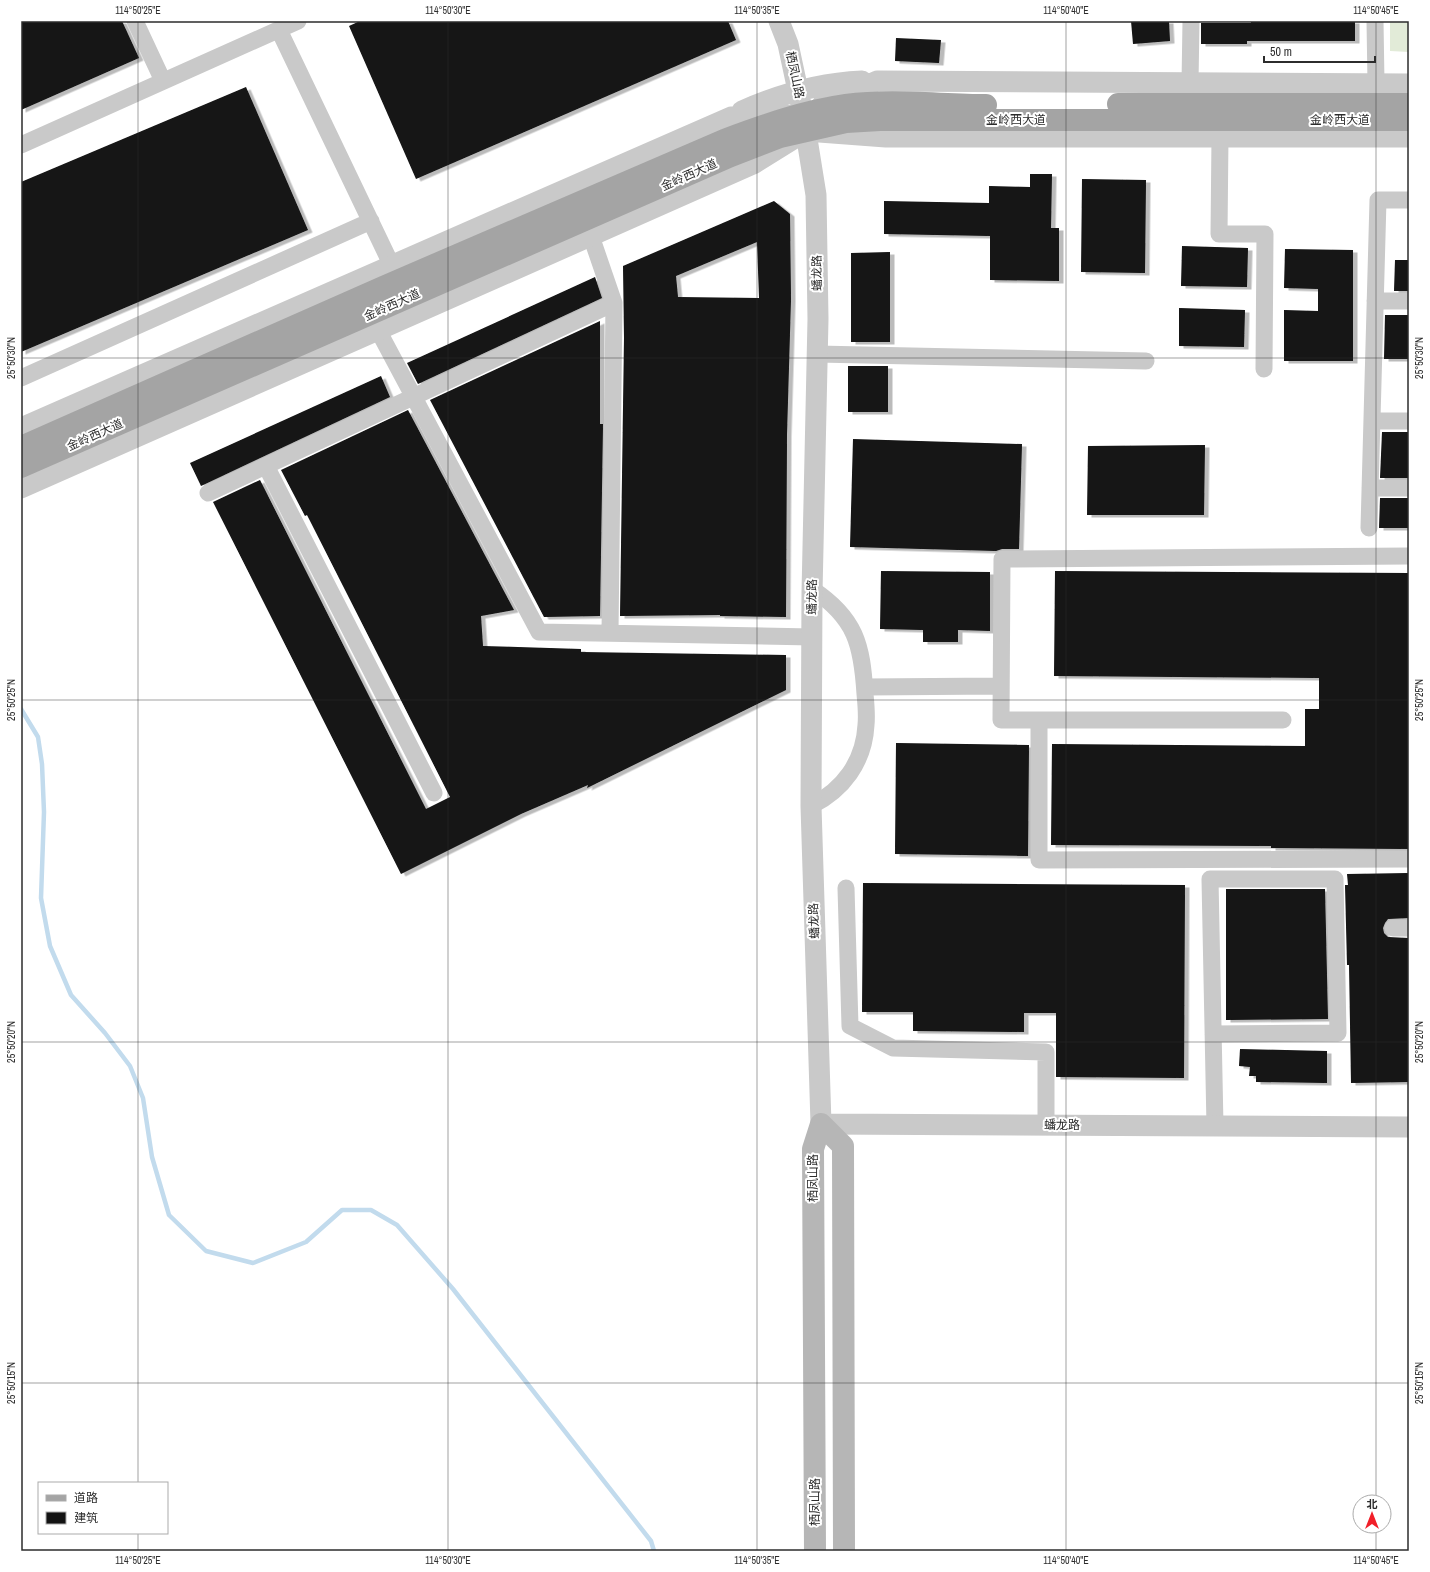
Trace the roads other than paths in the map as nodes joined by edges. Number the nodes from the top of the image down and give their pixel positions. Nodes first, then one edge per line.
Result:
1 (136, 21) edge
2 (298, 21) edge
3 (780, 21) edge
4 (1191, 21) edge
5 (1375, 21) edge
6 (279, 30) junction
7 (163, 81) junction
8 (877, 81) junction
9 (1190, 83) junction
10 (1376, 83) junction
11 (1409, 84) edge
12 (798, 91) junction
13 (1409, 104) edge
14 (731, 117) junction
15 (1409, 120) edge
16 (806, 130) junction
17 (1220, 137) junction
18 (1409, 137) edge
19 (21, 145) edge
20 (1409, 200) edge
21 (370, 221) junction
22 (590, 236) junction
23 (392, 266) junction
24 (1375, 301) junction
25 (1409, 301) edge
26 (614, 303) junction
27 (378, 330) junction
28 (817, 354) junction
29 (1146, 362) dead end
30 (1264, 369) dead end
31 (21, 378) edge
32 (413, 396) junction
33 (1372, 420) junction
34 (1409, 421) edge
35 (21, 428) edge
36 (21, 446) edge
37 (266, 466) junction
38 (21, 467) edge
39 (21, 488) edge
40 (1370, 488) junction
41 (1409, 488) edge
42 (208, 493) dead end
43 (1369, 528) dead end
44 (1409, 556) edge
45 (812, 589) junction
46 (610, 633) junction
47 (812, 637) junction
48 (1001, 686) junction
49 (865, 687) junction
50 (1039, 720) junction
51 (1283, 720) dead end
52 (434, 793) dead end
53 (811, 806) junction
54 (1409, 859) edge
55 (846, 888) dead end
56 (1213, 1034) junction
57 (821, 1124) junction
58 (1046, 1125) junction
59 (1214, 1126) junction
60 (1409, 1127) edge
61 (815, 1551) edge
62 (844, 1551) edge

1 - 7 street
2 - 6 street
3 - 12 street, 栖凤山路
4 - 9 street
5 - 10 street
6 - 7 street
6 - 21 street
7 - 19 street
8 - 9 street
8 - 12 street
8 - 16 street
9 - 10 street
10 - 11 street
12 - 14 street
12 - 16 street, 栖凤山路
13 - 16 main road, 金岭西大道
14 - 16 street
14 - 23 street
15 - 16 main road, 金岭西大道
16 - 17 street
16 - 22 street
16 - 28 street, 蟠龙路
16 - 36 main road, 金岭西大道
16 - 38 main road, 金岭西大道
17 - 18 street
17 - 30 street
20 - 24 street
21 - 23 street
21 - 31 street
22 - 26 street
22 - 27 street
23 - 35 street
24 - 25 street
24 - 33 street
26 - 32 street
26 - 46 street
27 - 32 street
27 - 39 street
28 - 29 street
28 - 45 street, 蟠龙路
32 - 37 street
32 - 46 street
33 - 34 street
33 - 40 street
37 - 42 street
37 - 52 street
40 - 41 street
40 - 43 street
44 - 48 street
45 - 47 street, 蟠龙路
45 - 49 street
46 - 47 street
47 - 53 street, 蟠龙路
48 - 49 street
48 - 50 street
49 - 53 street
50 - 51 street
50 - 54 street
53 - 57 street, 蟠龙路
55 - 58 street
56 - 56 street
56 - 59 street
57 - 58 street, 蟠龙路
57 - 61 main road, 栖凤山路
57 - 62 main road
58 - 59 street, 蟠龙路
59 - 60 street, 蟠龙路

